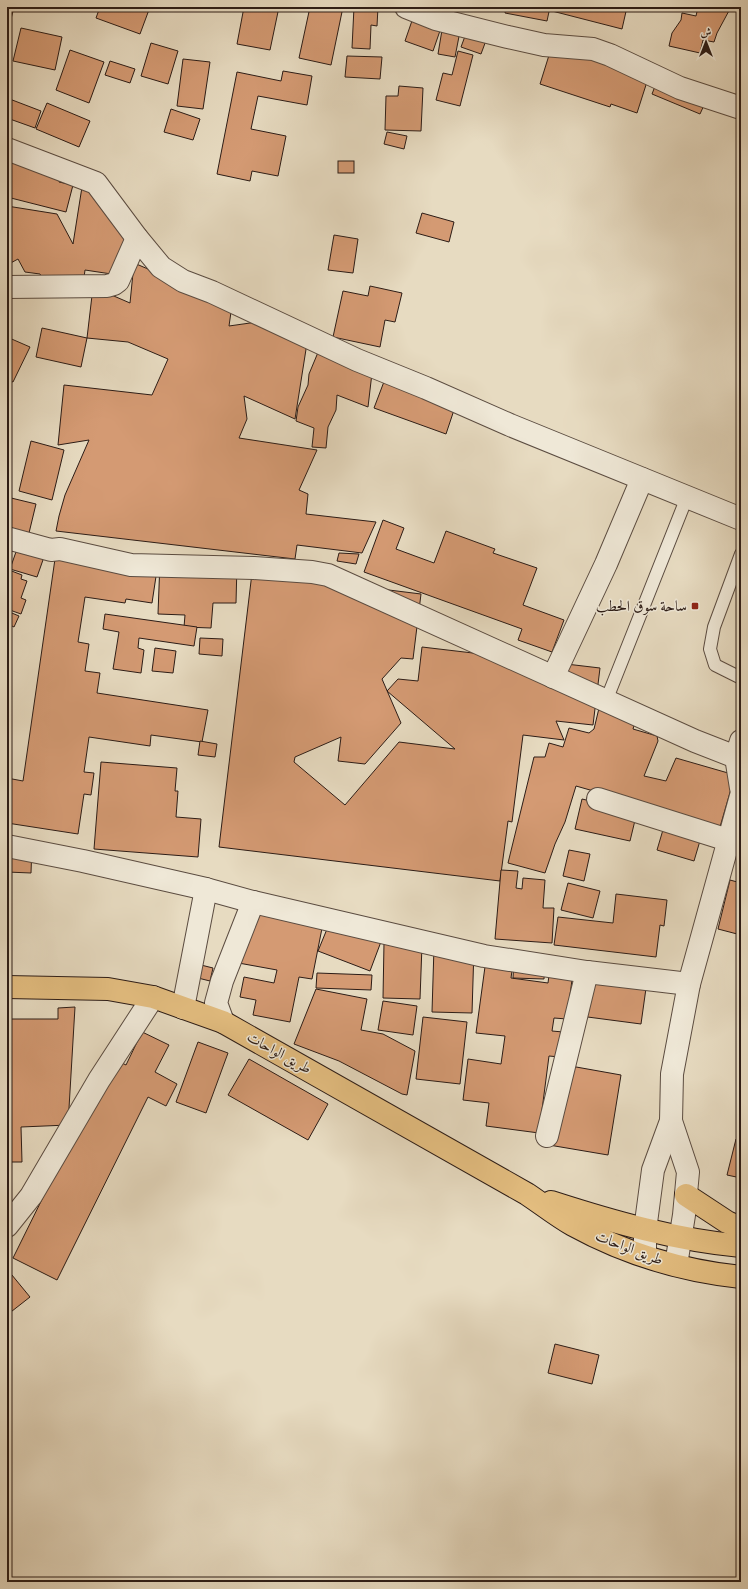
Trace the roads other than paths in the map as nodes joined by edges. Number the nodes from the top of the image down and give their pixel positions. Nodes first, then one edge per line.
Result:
1 (406, 7) edge
2 (741, 108) edge
3 (7, 149) edge
4 (137, 238) junction
5 (7, 287) edge
6 (642, 480) junction
7 (687, 497) junction
8 (741, 519) edge
9 (7, 538) edge
10 (741, 554) edge
11 (553, 677) junction
12 (741, 678) edge
13 (606, 701) junction
14 (739, 752) edge
15 (741, 788) edge
16 (741, 796) edge
17 (598, 799) dead end
18 (728, 840) junction
19 (7, 846) edge
20 (206, 889) junction
21 (253, 902) junction
22 (587, 972) junction
23 (689, 984) junction
24 (7, 987) edge
25 (153, 997) junction
26 (183, 1008) junction
27 (223, 1022) junction
28 (671, 1121) junction
29 (547, 1136) dead end
30 (527, 1194) junction
31 (686, 1195) junction
32 (7, 1226) edge
33 (741, 1228) edge
34 (645, 1230) junction
35 (680, 1238) junction
36 (741, 1246) edge
37 (645, 1255) junction
38 (676, 1265) junction
39 (741, 1277) edge

1 - 2 street
3 - 4 street
4 - 5 street
4 - 6 street
6 - 7 street
6 - 11 street
7 - 8 street
7 - 13 lane
9 - 11 street
10 - 12 lane
11 - 13 street
13 - 14 street
14 - 15 street
16 - 18 street
17 - 18 street
18 - 23 street
19 - 20 street
20 - 21 street
20 - 26 street
21 - 22 street
21 - 27 street
22 - 23 street
22 - 29 street
23 - 28 street
24 - 25 main road, طريق الواحات
25 - 26 main road, طريق الواحات
25 - 32 street
26 - 27 main road, طريق الواحات
27 - 30 main road, طريق الواحات
28 - 31 street
28 - 34 street
30 - 34 main road, طريق الواحات
30 - 37 main road, طريق الواحات
31 - 33 main road
31 - 35 street
34 - 35 main road, طريق الواحات
34 - 37 street
35 - 36 main road, طريق الواحات
35 - 38 street
37 - 38 main road, طريق الواحات
38 - 39 main road, طريق الواحات

